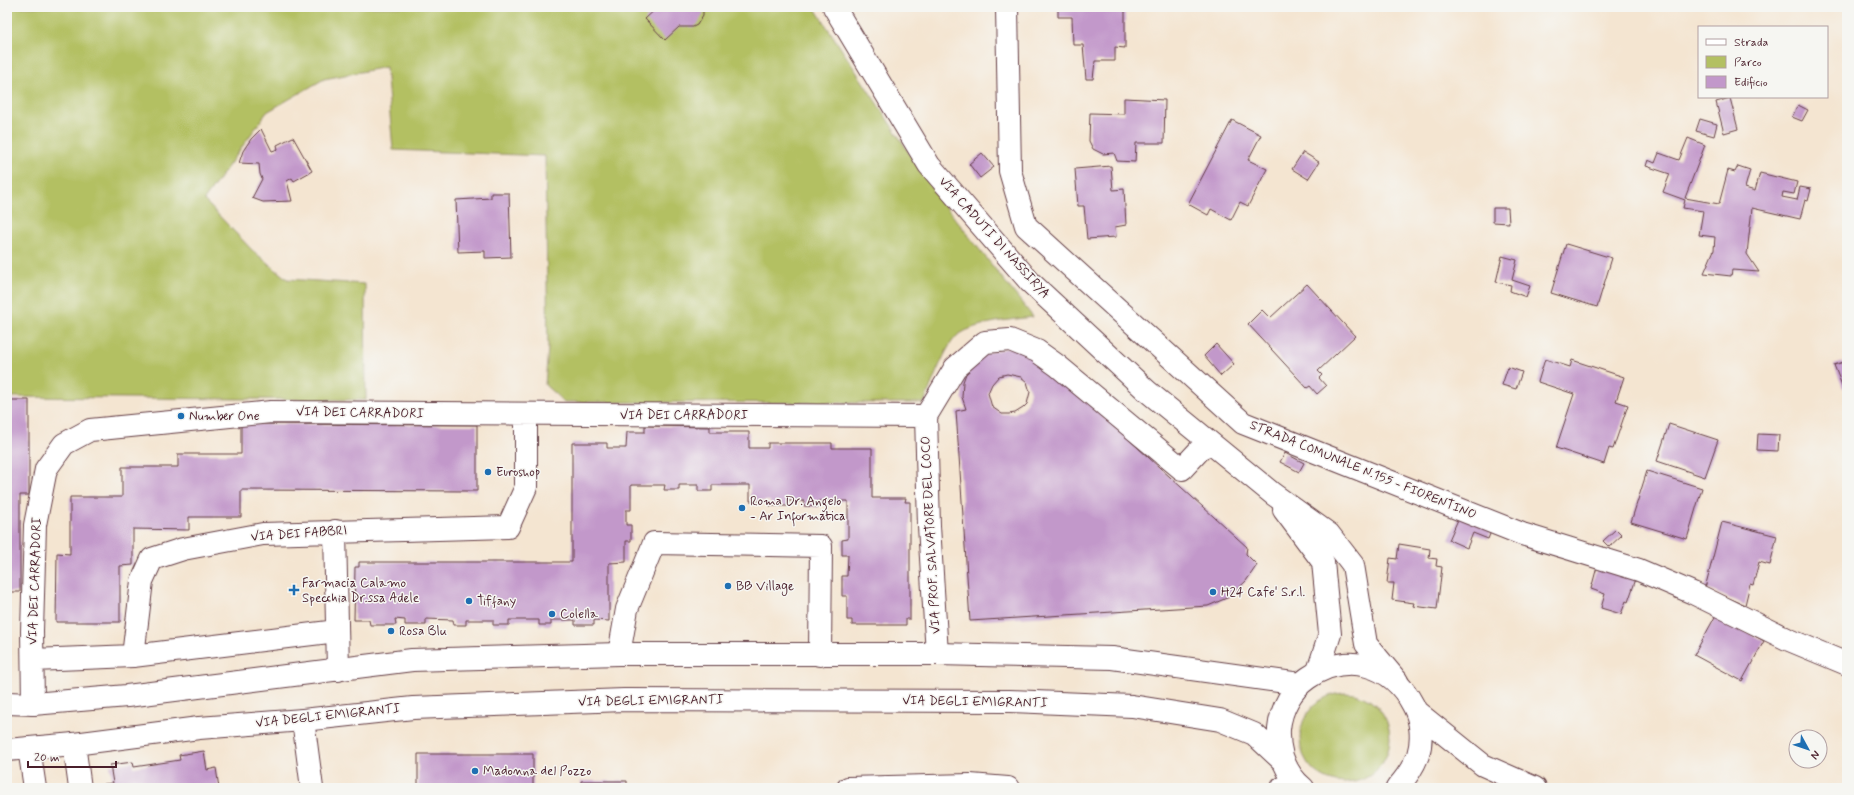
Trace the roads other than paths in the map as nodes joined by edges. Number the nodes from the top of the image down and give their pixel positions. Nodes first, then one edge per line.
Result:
1 (834, 7) edge
2 (1006, 7) edge
3 (526, 415) junction
4 (926, 416) junction
5 (1208, 441) junction
6 (1272, 494) junction
7 (335, 531) junction
8 (337, 631) junction
9 (619, 654) junction
10 (937, 654) junction
11 (820, 655) junction
12 (133, 656) junction
13 (32, 660) junction
14 (1847, 664) edge
15 (338, 670) junction
16 (1318, 671) junction
17 (1300, 684) junction
18 (1406, 691) junction
19 (7, 703) edge
20 (33, 704) junction
21 (1417, 712) junction
22 (303, 720) junction
23 (74, 744) junction
24 (29, 748) junction
25 (7, 750) edge
26 (1283, 760) junction
27 (1294, 786) edge
28 (35, 788) edge
29 (80, 788) edge
30 (312, 788) edge
31 (848, 788) edge
32 (1008, 788) edge
33 (1397, 788) edge
34 (1535, 788) edge

1 - 5 street, VIA CADUTI DI NASSIRYA
2 - 14 street, STRADA COMUNALE N.155 - FIORENTINO
3 - 4 street, VIA DEI CARRADORI
3 - 7 street, VIA DEI FABBRI
3 - 13 street, VIA DEI CARRADORI
4 - 5 street
4 - 10 street, VIA PROF. SALVATORE DEL COCO
5 - 6 street, VIA CADUTI DI NASSIRYA
6 - 16 street, VIA CADUTI DI NASSIRYA
6 - 18 street, VIA CADUTI DI NASSIRYA
7 - 8 street
7 - 12 street, VIA DEI FABBRI
8 - 12 street
8 - 15 street
9 - 11 street
9 - 11 street
9 - 15 street
10 - 11 street
10 - 17 street
12 - 13 street
13 - 20 street, VIA DEI CARRADORI
15 - 20 street
16 - 17 street, VIA DEGLI EMIGRANTI
16 - 18 street, VIA DEGLI EMIGRANTI
17 - 26 street, VIA DEGLI EMIGRANTI
18 - 21 street, VIA DEGLI EMIGRANTI
19 - 20 street
21 - 33 street, VIA DEGLI EMIGRANTI
21 - 34 street, VIA DEGLI EMIGRANTI
22 - 23 street, VIA DEGLI EMIGRANTI
22 - 26 street, VIA DEGLI EMIGRANTI
22 - 30 street
23 - 24 street, VIA DEGLI EMIGRANTI
23 - 29 street
24 - 25 street, VIA DEGLI EMIGRANTI
24 - 28 street
26 - 27 street, VIA DEGLI EMIGRANTI
31 - 32 street

